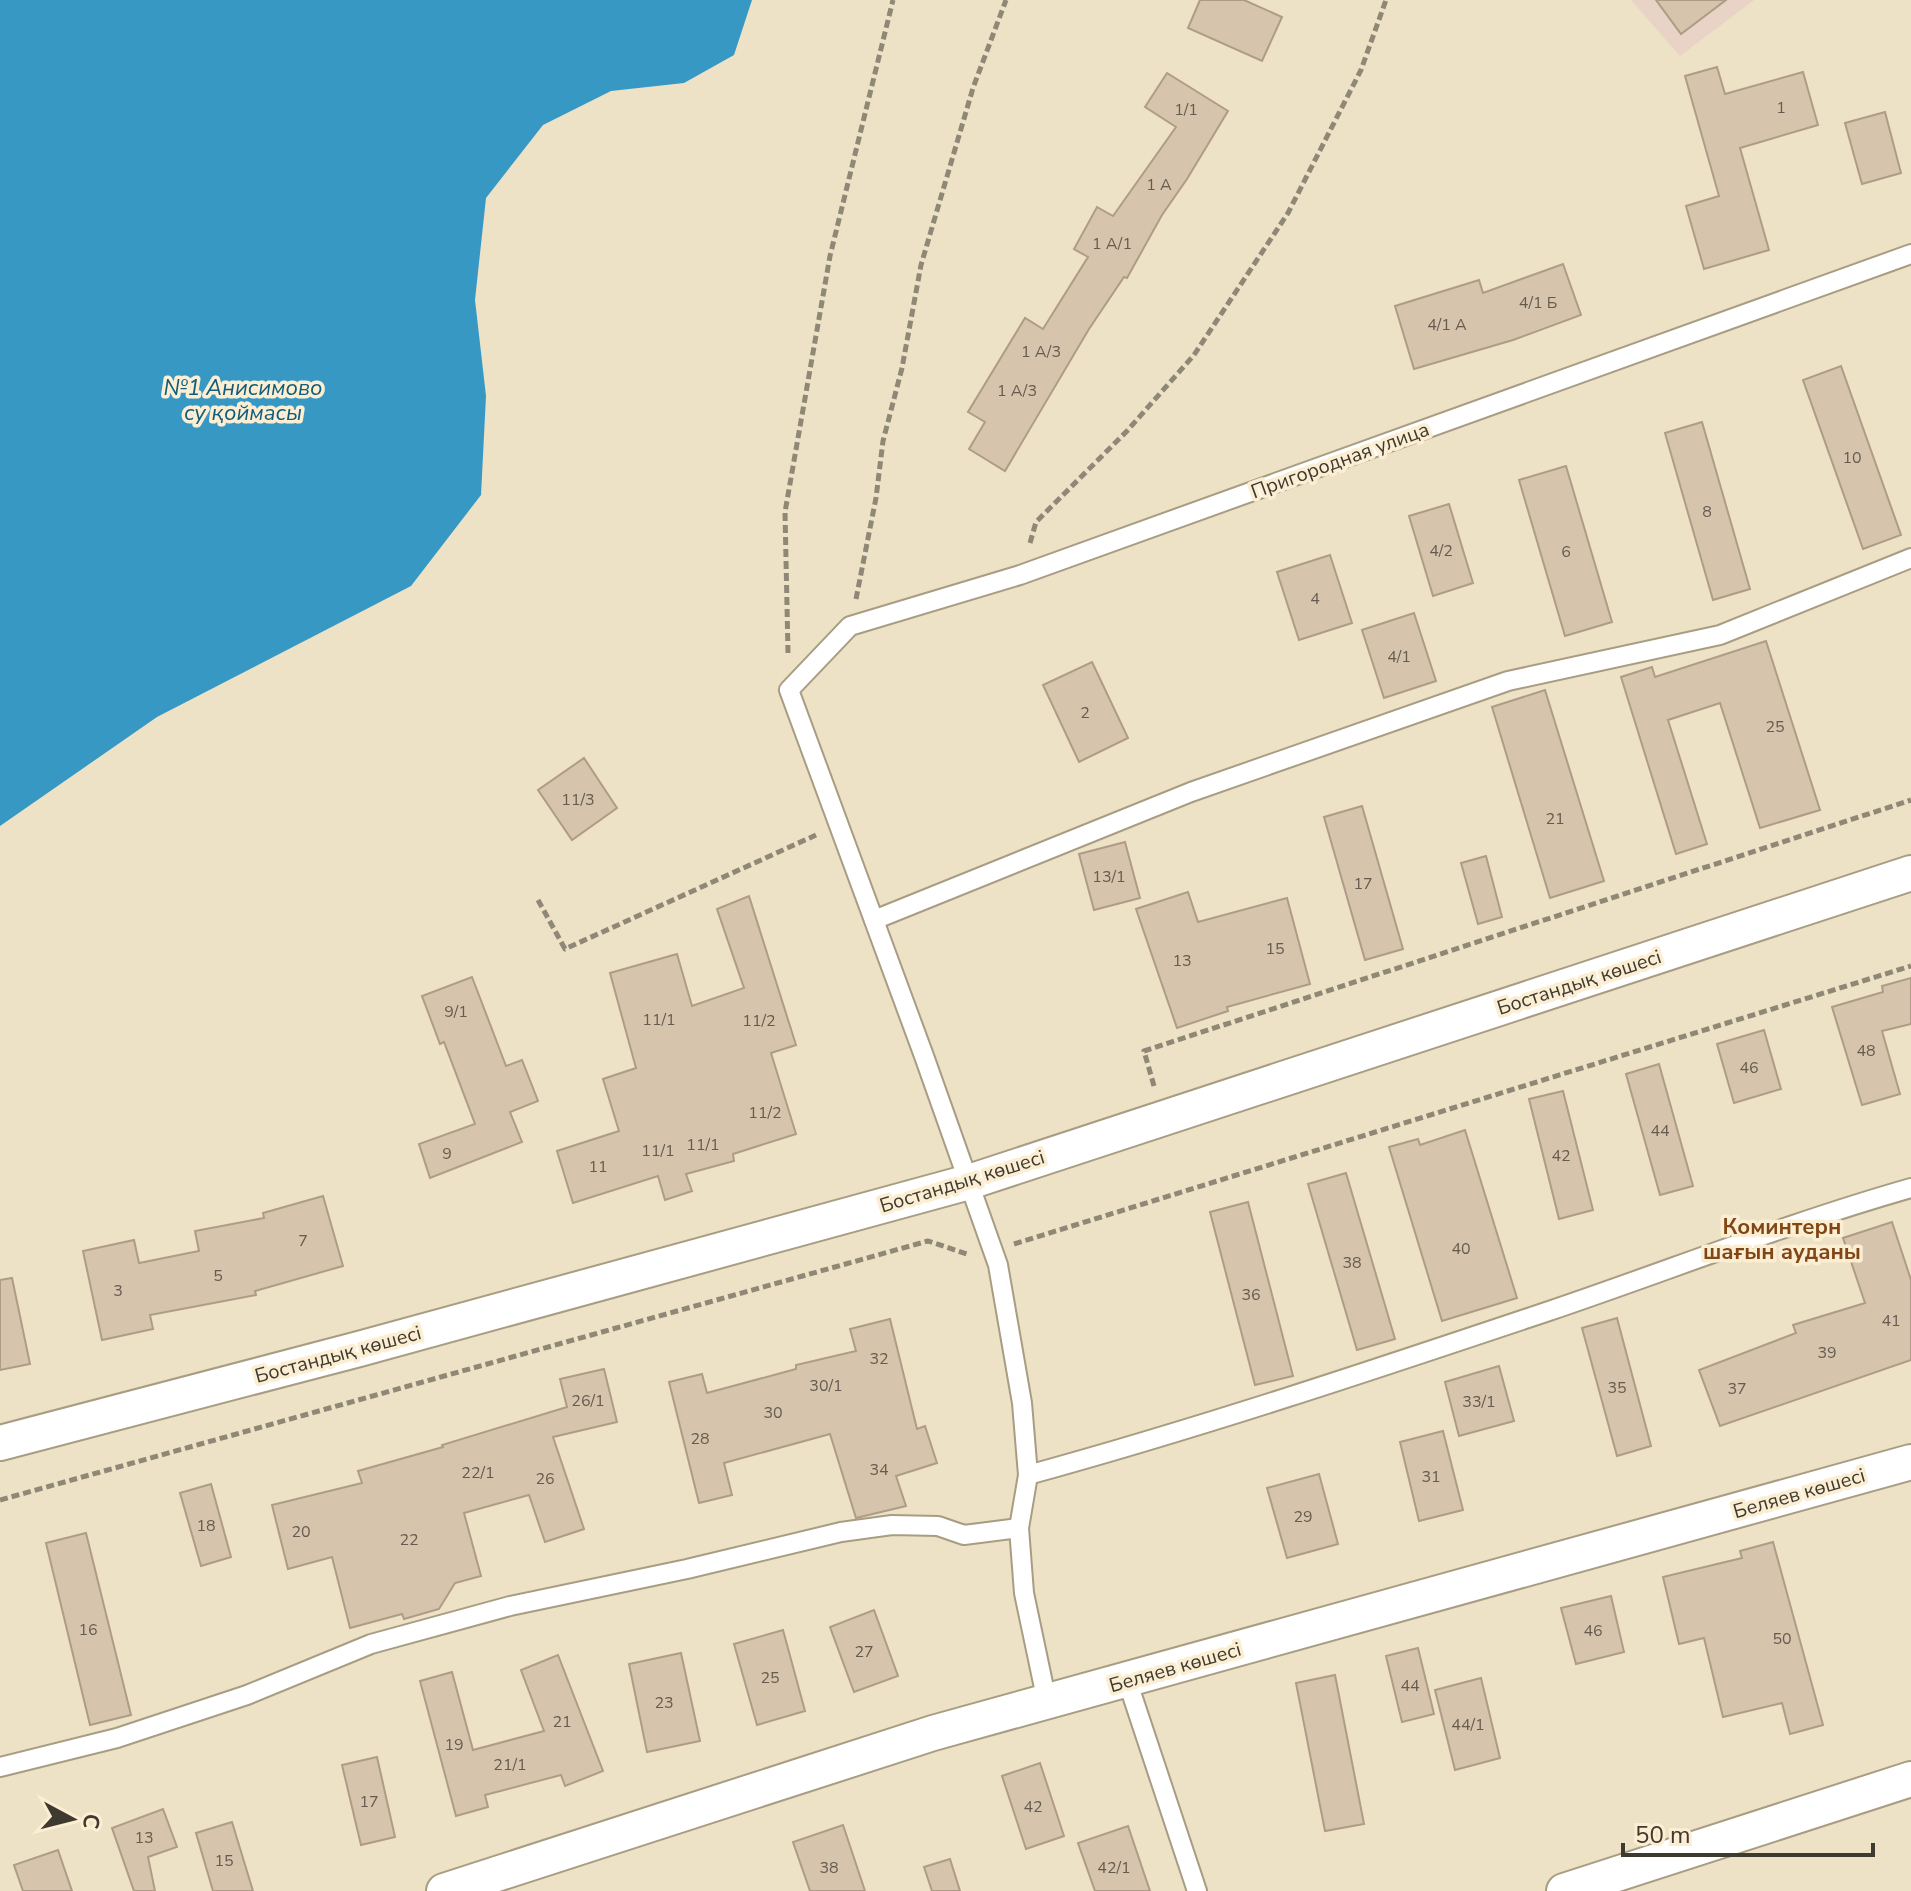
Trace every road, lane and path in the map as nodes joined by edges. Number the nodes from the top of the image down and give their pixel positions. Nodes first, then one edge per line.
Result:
1 (893, 0) edge
2 (1006, 0) edge
3 (1386, 0) edge
4 (1911, 254) edge
5 (1911, 558) edge
6 (1020, 575) junction
7 (850, 626) junction
8 (789, 690) junction
9 (1911, 800) edge
10 (838, 824) junction
11 (1911, 873) edge
12 (538, 900) dead end
13 (874, 920) junction
14 (1911, 966) edge
15 (1163, 1118) junction
16 (969, 1182) junction
17 (1911, 1188) edge
18 (993, 1251) junction
19 (0, 1443) edge
20 (1911, 1462) edge
21 (1028, 1475) junction
22 (0, 1500) edge
23 (1019, 1528) junction
24 (1127, 1680) junction
25 (1047, 1702) junction
26 (0, 1767) edge
27 (1911, 1779) edge
28 (444, 1891) edge
29 (1197, 1891) edge
30 (1564, 1891) edge

1 - 8 path
2 - 7 path
3 - 6 path
4 - 6 lane, Пригородная улица
5 - 13 lane
6 - 7 lane, Пригородная улица
7 - 8 lane, Пригородная улица
8 - 10 lane
9 - 15 path
10 - 12 path
10 - 13 lane
11 - 15 street, Бостандық көшесі
13 - 16 lane
14 - 18 path
15 - 16 street, Бостандық көшесі
16 - 18 lane
16 - 19 street, Бостандық көшесі
17 - 21 lane
18 - 21 lane
18 - 22 path
20 - 24 street, Беляев көшесі
21 - 23 lane
23 - 25 lane
23 - 26 lane
24 - 25 street, Беляев көшесі
24 - 29 lane
25 - 28 street, Беляев көшесі
27 - 30 street

